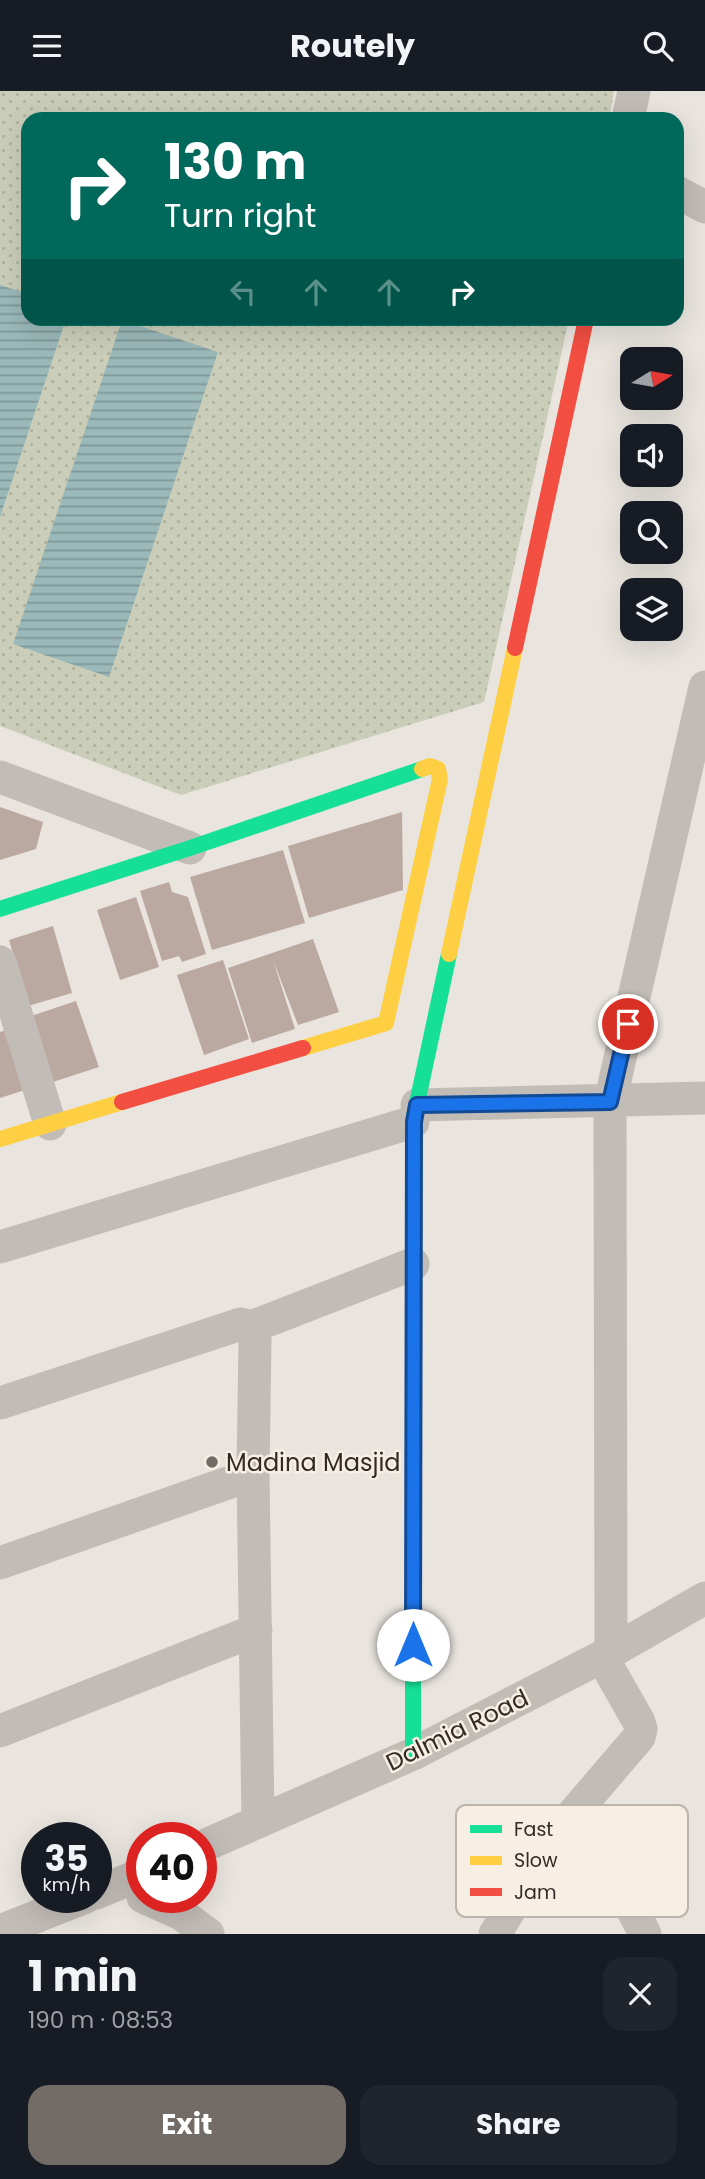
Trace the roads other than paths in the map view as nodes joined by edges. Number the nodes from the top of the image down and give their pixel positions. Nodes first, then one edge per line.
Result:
1 (634, 91) edge
2 (630, 112) edge
3 (684, 196) edge
4 (705, 207) edge
5 (584, 326) edge
6 (705, 687) edge
7 (0, 777) edge
8 (190, 848) junction
9 (0, 909) edge
10 (0, 962) edge
11 (705, 1098) edge
12 (610, 1102) junction
13 (415, 1113) junction
14 (50, 1124) junction
15 (0, 1139) edge
16 (0, 1247) edge
17 (413, 1264) junction
18 (251, 1327) junction
19 (0, 1403) edge
20 (253, 1474) junction
21 (0, 1563) edge
22 (705, 1598) edge
23 (256, 1630) junction
24 (607, 1655) junction
25 (0, 1731) edge
26 (413, 1754) junction
27 (581, 1805) edge
28 (258, 1822) junction
29 (217, 1840) edge
30 (46, 1913) edge
31 (179, 1913) edge
32 (505, 1917) edge
33 (636, 1917) edge
34 (0, 1931) edge
35 (208, 1934) edge
36 (495, 1934) edge
37 (645, 1934) edge

1 - 2 street
3 - 4 street
5 - 13 street
6 - 12 street
7 - 8 street
8 - 9 street
8 - 14 street
10 - 14 street
11 - 12 street
12 - 13 street
12 - 24 street
13 - 16 street
13 - 17 street
14 - 15 street
17 - 18 street
17 - 26 street
18 - 19 street
18 - 20 street
20 - 21 street
20 - 23 street
22 - 24 street, Dalmia Road
23 - 25 street
23 - 28 street
24 - 26 street, Dalmia Road
24 - 27 street
26 - 28 street, Dalmia Road
28 - 29 street, Dalmia Road
30 - 34 street
31 - 35 street
32 - 36 street
33 - 37 street

